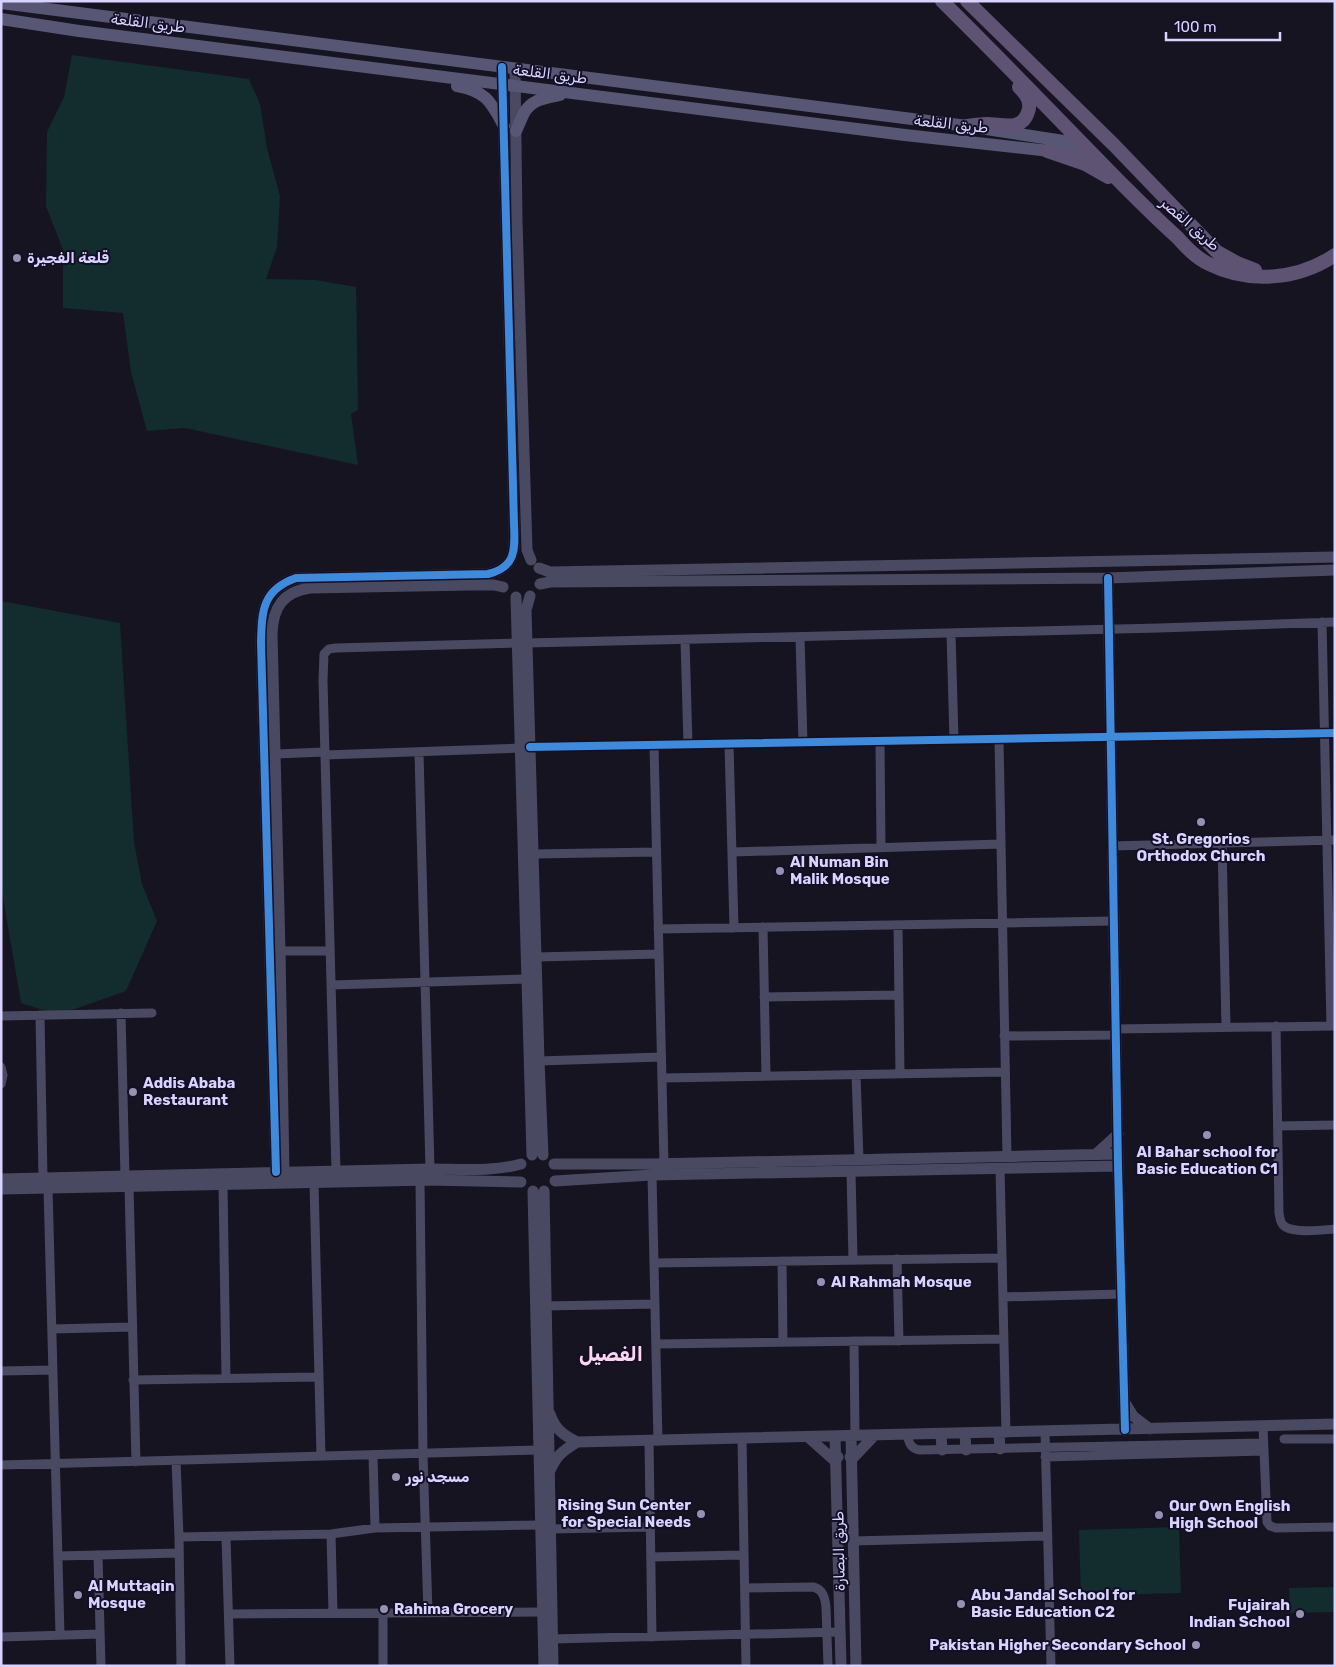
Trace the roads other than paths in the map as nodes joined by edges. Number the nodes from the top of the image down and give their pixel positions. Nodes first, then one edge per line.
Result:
1 (942, 1) edge
2 (967, 1) edge
3 (1, 3) edge
4 (1, 19) edge
5 (1000, 58) junction
6 (508, 68) junction
7 (434, 76) junction
8 (509, 85) junction
9 (573, 93) junction
10 (967, 126) junction
11 (510, 129) junction
12 (1100, 131) junction
13 (1083, 144) junction
14 (1047, 151) junction
15 (1095, 156) junction
16 (1139, 201) junction
17 (1335, 256) edge
18 (1285, 276) junction
19 (1335, 557) edge
20 (531, 560) junction
21 (508, 562) junction
22 (969, 563) junction
23 (1045, 563) junction
24 (539, 568) junction
25 (1335, 570) edge
26 (1003, 578) junction
27 (1108, 578) junction
28 (928, 579) junction
29 (540, 584) junction
30 (503, 588) junction
31 (530, 596) junction
32 (516, 597) junction
33 (1322, 622) junction
34 (1335, 622) edge
35 (1108, 629) junction
36 (951, 633) junction
37 (800, 637) junction
38 (685, 640) junction
39 (523, 643) junction
40 (1324, 733) junction
41 (1335, 733) edge
42 (1110, 736) junction
43 (999, 738) junction
44 (954, 740) junction
45 (880, 741) junction
46 (803, 743) junction
47 (729, 744) junction
48 (688, 745) junction
49 (654, 746) junction
50 (526, 748) junction
51 (420, 753) junction
52 (276, 754) junction
53 (325, 754) junction
54 (1331, 840) edge
55 (1222, 843) junction
56 (1001, 844) junction
57 (1112, 846) junction
58 (881, 847) junction
59 (656, 852) junction
60 (733, 852) junction
61 (533, 854) junction
62 (1113, 921) junction
63 (1002, 922) junction
64 (898, 924) junction
65 (734, 928) junction
66 (763, 928) junction
67 (658, 929) junction
68 (330, 950) junction
69 (280, 951) junction
70 (659, 954) junction
71 (536, 957) junction
72 (527, 979) junction
73 (426, 981) junction
74 (331, 985) junction
75 (900, 995) junction
76 (764, 997) junction
77 (121, 1013) junction
78 (152, 1013) dead end
79 (40, 1015) junction
80 (1, 1016) edge
81 (1276, 1026) junction
82 (1333, 1026) edge
83 (1226, 1027) junction
84 (1116, 1032) junction
85 (1004, 1036) junction
86 (661, 1057) junction
87 (539, 1060) junction
88 (1, 1068) edge
89 (1005, 1072) junction
90 (900, 1074) junction
91 (856, 1075) junction
92 (766, 1076) junction
93 (662, 1078) junction
94 (1, 1084) edge
95 (278, 1122) junction
96 (1335, 1125) edge
97 (1278, 1126) junction
98 (1118, 1134) junction
99 (538, 1155) junction
100 (1007, 1156) junction
101 (858, 1160) junction
102 (1096, 1160) junction
103 (1118, 1160) junction
104 (521, 1164) junction
105 (554, 1164) junction
106 (664, 1164) junction
107 (1000, 1168) junction
108 (430, 1169) junction
109 (336, 1171) junction
110 (851, 1171) junction
111 (280, 1172) junction
112 (652, 1176) junction
113 (1, 1179) edge
114 (420, 1180) junction
115 (555, 1181) junction
116 (127, 1182) junction
117 (521, 1182) junction
118 (46, 1183) junction
119 (314, 1183) junction
120 (223, 1185) junction
121 (1119, 1187) junction
122 (1, 1189) edge
123 (538, 1191) junction
124 (1335, 1229) edge
125 (1002, 1258) junction
126 (897, 1259) junction
127 (853, 1260) junction
128 (782, 1261) junction
129 (654, 1263) junction
130 (1122, 1294) junction
131 (1003, 1297) junction
132 (655, 1304) junction
133 (545, 1306) junction
134 (132, 1327) junction
135 (52, 1329) junction
136 (1004, 1339) junction
137 (854, 1341) junction
138 (899, 1341) junction
139 (783, 1342) junction
140 (656, 1344) junction
141 (53, 1370) junction
142 (1, 1371) edge
143 (319, 1377) junction
144 (226, 1378) junction
145 (133, 1380) junction
146 (1124, 1402) junction
147 (548, 1408) junction
148 (1335, 1424) edge
149 (1263, 1427) junction
150 (1188, 1428) junction
151 (1150, 1429) junction
152 (1101, 1430) junction
153 (1125, 1430) junction
154 (1045, 1432) junction
155 (1002, 1433) junction
156 (941, 1434) junction
157 (965, 1434) junction
158 (907, 1435) junction
159 (853, 1436) junction
160 (874, 1436) junction
161 (808, 1437) junction
162 (835, 1437) junction
163 (742, 1439) junction
164 (1284, 1439) dead end
165 (1335, 1439) edge
166 (653, 1441) junction
167 (577, 1442) junction
168 (1263, 1447) junction
169 (1000, 1449) junction
170 (1189, 1449) junction
171 (539, 1450) junction
172 (942, 1450) junction
173 (966, 1450) junction
174 (1045, 1452) junction
175 (423, 1454) junction
176 (373, 1455) junction
177 (321, 1456) junction
178 (176, 1460) junction
179 (852, 1460) junction
180 (836, 1461) junction
181 (136, 1462) junction
182 (55, 1464) junction
183 (1, 1465) edge
184 (549, 1473) junction
185 (426, 1527) junction
186 (546, 1527) junction
187 (650, 1527) junction
188 (1335, 1527) edge
189 (375, 1528) junction
190 (331, 1534) junction
191 (1048, 1536) junction
192 (226, 1537) junction
193 (180, 1538) junction
194 (853, 1541) junction
195 (179, 1553) junction
196 (98, 1555) junction
197 (744, 1555) junction
198 (58, 1556) junction
199 (651, 1557) junction
200 (745, 1588) junction
201 (543, 1612) junction
202 (333, 1613) junction
203 (383, 1613) junction
204 (428, 1613) junction
205 (229, 1614) junction
206 (827, 1632) junction
207 (840, 1632) junction
208 (100, 1634) junction
209 (746, 1634) junction
210 (60, 1635) junction
211 (1, 1637) edge
212 (652, 1637) junction
213 (552, 1639) junction
214 (101, 1666) edge
215 (181, 1666) edge
216 (230, 1666) edge
217 (384, 1666) edge
218 (544, 1666) edge
219 (553, 1666) edge
220 (746, 1666) edge
221 (828, 1666) edge
222 (841, 1666) edge
223 (856, 1666) edge
224 (1051, 1666) edge

1 - 5 main road, طريق القصر
2 - 12 main road, طريق القصر
3 - 6 main road, طريق القلعة
4 - 7 main road, طريق القلعة
5 - 10 main road
5 - 12 main road
5 - 13 main road, طريق القصر
6 - 8 street
6 - 10 main road, طريق القلعة
7 - 8 main road, طريق القلعة
7 - 11 main road
8 - 9 main road, طريق القلعة
8 - 11 street
9 - 11 main road
9 - 14 main road, طريق القلعة
10 - 13 main road, طريق القلعة
11 - 20 street
11 - 21 street
12 - 18 main road, طريق القصر
13 - 15 main road, طريق القصر
14 - 15 main road, طريق القلعة
14 - 16 main road
15 - 16 main road, طريق القصر
16 - 18 main road, طريق القصر
17 - 18 main road
19 - 23 street
20 - 21 street
20 - 24 street
21 - 30 street
21 - 95 street
22 - 23 street
22 - 24 street
22 - 28 street
23 - 26 street
24 - 29 street
25 - 27 street
26 - 27 street
26 - 28 street
27 - 35 street
28 - 29 street
29 - 31 street
30 - 32 street
30 - 52 street
31 - 32 street
31 - 39 street
32 - 39 street
33 - 34 street
33 - 35 street
33 - 40 street
35 - 36 street
35 - 42 street
36 - 37 street
36 - 44 street
37 - 38 street
37 - 46 street
38 - 39 street
38 - 48 street
39 - 50 street
39 - 53 street
40 - 41 street
40 - 42 street
40 - 54 street
42 - 43 street
42 - 57 street
43 - 44 street
43 - 56 street
44 - 45 street
45 - 46 street
45 - 58 street
46 - 47 street
47 - 48 street
47 - 60 street
48 - 49 street
49 - 50 street
49 - 59 street
50 - 51 street
50 - 61 street
50 - 72 street
51 - 53 street
51 - 73 street
52 - 53 street
52 - 69 street
53 - 68 street
54 - 55 street
54 - 82 street
55 - 57 street
55 - 83 street
56 - 58 street
56 - 63 street
57 - 62 street
58 - 60 street
59 - 61 street
59 - 67 street
60 - 65 street
61 - 71 street
62 - 63 street
62 - 84 street
63 - 64 street
63 - 85 street
64 - 66 street
64 - 75 street
65 - 66 street
65 - 67 street
66 - 76 street
67 - 70 street
68 - 69 street
68 - 74 street
69 - 95 street
70 - 71 street
70 - 86 street
71 - 87 street
72 - 73 street
72 - 99 street
73 - 74 street
73 - 108 street
74 - 109 street
75 - 76 street
75 - 90 street
76 - 92 street
77 - 78 street
77 - 79 street
77 - 116 street
79 - 80 street
79 - 118 street
81 - 82 street
81 - 83 street
81 - 97 street
83 - 84 street
84 - 85 street
84 - 98 street
85 - 89 street
86 - 87 street
86 - 93 street
87 - 99 street
88 - 94 street
89 - 90 street
89 - 100 street
90 - 91 street
91 - 92 street
91 - 101 street
92 - 93 street
93 - 106 street
95 - 111 street
96 - 97 street
97 - 124 street
98 - 102 street
98 - 103 street
99 - 104 street
99 - 105 street
100 - 101 street
100 - 102 street
101 - 106 street
102 - 103 street
102 - 107 street
102 - 121 street
103 - 121 street
104 - 108 street
104 - 117 street
105 - 106 street
105 - 115 street
107 - 110 street
107 - 125 street
108 - 109 street
109 - 111 street
110 - 112 street
110 - 127 street
111 - 116 street
112 - 115 street
112 - 129 street
113 - 118 street
114 - 117 street
114 - 119 street
114 - 175 street
115 - 123 street
116 - 118 street
116 - 120 street
116 - 134 street
117 - 123 street
118 - 122 street
118 - 135 street
119 - 120 street
119 - 143 street
120 - 144 street
121 - 130 street
123 - 133 street
123 - 171 street
125 - 126 street
125 - 131 street
126 - 127 street
126 - 138 street
127 - 128 street
128 - 129 street
128 - 139 street
129 - 132 street
130 - 131 street
130 - 146 street
131 - 136 street
132 - 133 street
132 - 140 street
133 - 147 street
134 - 135 street
134 - 145 street
135 - 141 street
136 - 138 street
136 - 155 street
137 - 138 street
137 - 139 street
137 - 159 street
139 - 140 street
140 - 166 street
141 - 142 street
141 - 182 street
143 - 144 street
143 - 177 street
144 - 145 street
145 - 181 street
146 - 151 street
146 - 152 street
146 - 153 street
147 - 167 street
147 - 184 street
148 - 149 street
149 - 150 street
149 - 168 street
150 - 151 street
150 - 170 street
151 - 153 street
152 - 153 street
152 - 154 street
154 - 155 street
154 - 174 street
155 - 157 street
155 - 169 street
156 - 157 street
156 - 158 street
156 - 172 street
157 - 173 street
158 - 160 street
158 - 172 street
159 - 160 street
159 - 162 street
159 - 179 street, طريق البصارة
160 - 179 street
161 - 162 street
161 - 163 street
161 - 180 street
162 - 180 street, طريق البصارة
163 - 166 street
163 - 197 street
164 - 165 street
166 - 167 street
166 - 187 street
167 - 184 street
168 - 170 street
168 - 188 street
169 - 173 street
169 - 174 street
170 - 174 street
171 - 175 street
171 - 186 street
172 - 173 street
174 - 191 street
175 - 176 street
175 - 185 street
176 - 177 street
176 - 189 street
177 - 178 street
178 - 181 street
178 - 193 street
179 - 180 street
179 - 194 street, طريق البصارة
180 - 207 street, طريق البصارة
181 - 182 street
182 - 183 street
182 - 198 street
184 - 186 street
185 - 186 street
185 - 189 street
185 - 204 street
186 - 187 street
186 - 201 street
186 - 213 street
187 - 199 street
189 - 190 street
190 - 192 street
190 - 202 street
191 - 194 street
191 - 224 street
192 - 193 street
192 - 205 street
193 - 195 street
194 - 223 street, طريق البصارة
195 - 196 street
195 - 215 street
196 - 198 street
196 - 208 street
197 - 199 street
197 - 200 street
198 - 210 street
199 - 212 street
200 - 206 street
200 - 209 street
201 - 204 street
201 - 218 street
202 - 203 street
202 - 205 street
203 - 204 street
203 - 217 street
205 - 216 street
206 - 207 street
206 - 209 street
206 - 221 street
207 - 222 street, طريق البصارة
208 - 210 street
208 - 214 street
209 - 212 street
209 - 220 street
210 - 211 street
212 - 213 street
213 - 219 street

